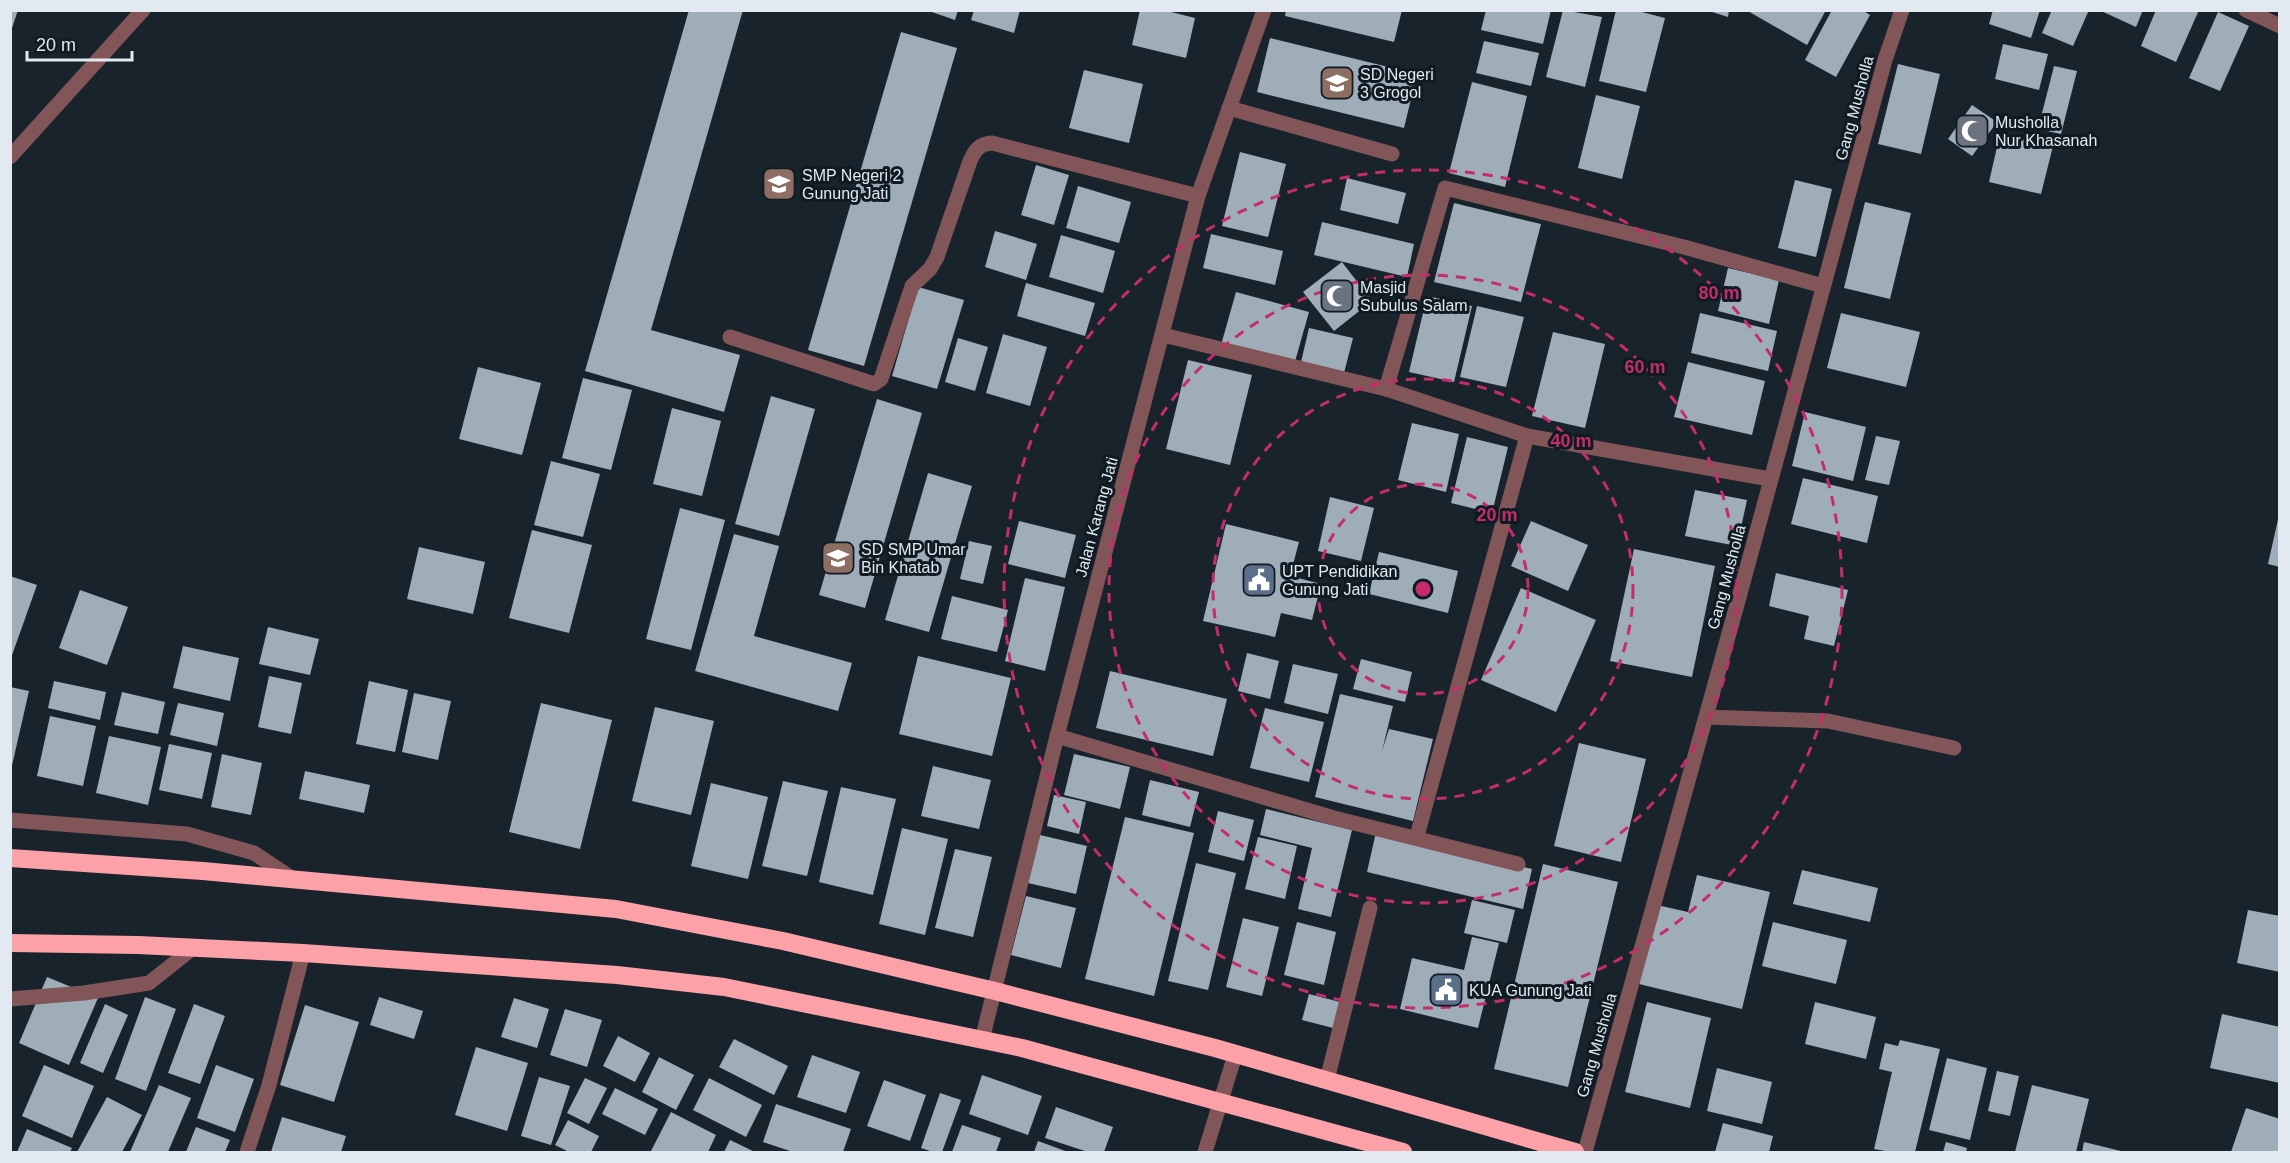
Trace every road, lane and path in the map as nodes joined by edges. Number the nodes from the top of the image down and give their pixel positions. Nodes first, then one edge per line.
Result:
1 (143, 10) edge
2 (1902, 10) edge
3 (2246, 10) edge
4 (1262, 11) edge
5 (2280, 27) edge
6 (1229, 108) junction
7 (1392, 154) dead end
8 (10, 157) edge
9 (1198, 196) junction
10 (1823, 286) junction
11 (1162, 335) junction
12 (730, 337) dead end
13 (1386, 389) junction
14 (1527, 436) junction
15 (1770, 478) junction
16 (1706, 717) junction
17 (1057, 736) junction
18 (1954, 748) dead end
19 (10, 820) edge
20 (1417, 836) junction
21 (10, 858) edge
22 (1518, 864) dead end
23 (293, 879) junction
24 (1370, 908) dead end
25 (10, 943) edge
26 (193, 948) junction
27 (303, 953) junction
28 (995, 991) junction
29 (10, 999) edge
30 (982, 1040) junction
31 (1235, 1055) junction
32 (1328, 1080) junction
33 (1221, 1104) junction
34 (247, 1152) edge
35 (1205, 1152) edge
36 (1403, 1152) edge
37 (1575, 1152) edge
38 (1585, 1152) edge

1 - 8 street
2 - 10 street, Gang Musholla
3 - 5 street
4 - 6 street, Jalan Karang Jati
6 - 7 street
6 - 9 street, Jalan Karang Jati
9 - 11 street, Jalan Karang Jati
9 - 12 street
10 - 13 street
10 - 15 street, Gang Musholla
11 - 13 street
11 - 17 street, Jalan Karang Jati
13 - 14 street
14 - 15 street
14 - 20 street
15 - 16 street, Gang Musholla
16 - 18 street
16 - 38 street, Gang Musholla
17 - 20 street
17 - 28 street, Jalan Karang Jati
19 - 23 street
20 - 22 street
21 - 23 highway
23 - 28 highway
24 - 32 street
25 - 26 highway
26 - 27 highway
26 - 29 street
27 - 30 highway
27 - 34 street
28 - 30 street, Jalan Karang Jati
28 - 31 highway
30 - 33 highway
31 - 32 highway
31 - 33 street
32 - 37 highway
33 - 35 street
33 - 36 highway

